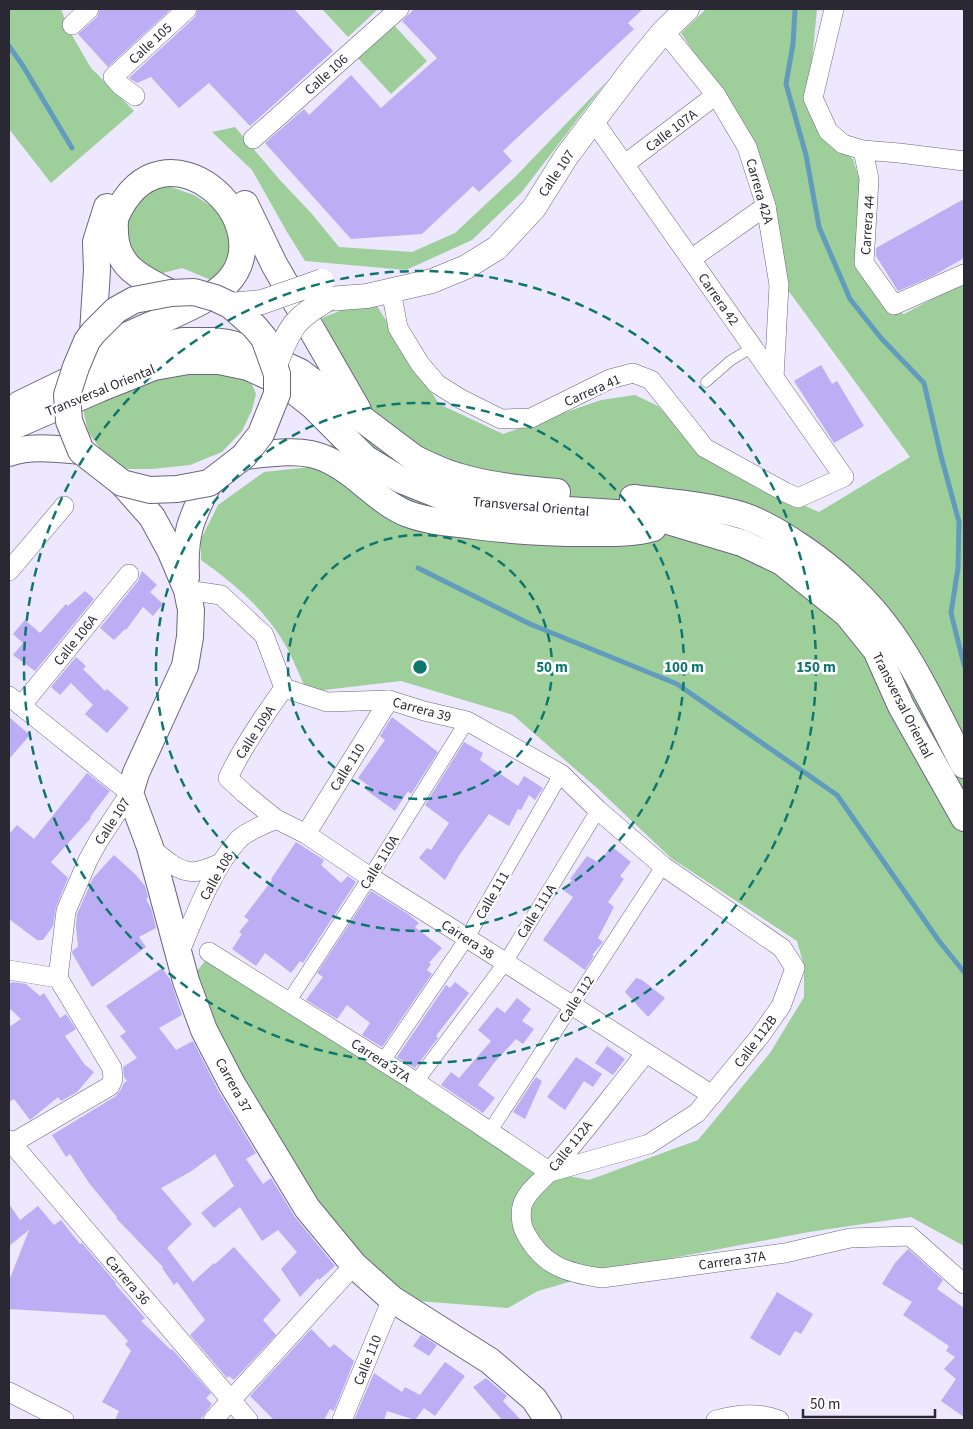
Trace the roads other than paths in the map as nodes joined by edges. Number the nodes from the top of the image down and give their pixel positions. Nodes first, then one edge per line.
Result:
1 (89, 9) edge
2 (187, 9) edge
3 (399, 9) edge
4 (686, 9) edge
5 (834, 9) edge
6 (72, 25) dead end
7 (664, 31) junction
8 (716, 95) junction
9 (134, 96) dead end
10 (593, 120) junction
11 (253, 139) dead end
12 (863, 150) junction
13 (964, 162) edge
14 (625, 164) junction
15 (766, 206) junction
16 (109, 219) junction
17 (690, 259) junction
18 (964, 274) edge
19 (325, 290) junction
20 (392, 290) junction
21 (172, 293) junction
22 (230, 305) junction
23 (93, 333) junction
24 (753, 347) junction
25 (275, 365) junction
26 (774, 378) junction
27 (706, 382) dead end
28 (9, 403) edge
29 (9, 409) edge
30 (363, 420) junction
31 (13, 443) edge
32 (81, 451) junction
33 (244, 456) junction
34 (844, 477) joint
35 (209, 482) junction
36 (122, 483) junction
37 (64, 506) dead end
38 (673, 523) junction
39 (9, 571) edge
40 (129, 574) dead end
41 (187, 590) junction
42 (284, 688) junction
43 (389, 700) junction
44 (15, 701) edge
45 (467, 721) junction
46 (964, 765) edge
47 (561, 774) junction
48 (228, 778) joint
49 (130, 793) junction
50 (598, 810) junction
51 (964, 818) edge
52 (276, 819) junction
53 (306, 834) junction
54 (150, 847) junction
55 (221, 863) junction
56 (662, 866) junction
57 (370, 877) junction
58 (468, 938) junction
59 (209, 952) dead end
60 (179, 954) junction
61 (505, 962) junction
62 (9, 970) edge
63 (58, 978) junction
64 (289, 1001) junction
65 (572, 1006) junction
66 (646, 1053) junction
67 (383, 1061) junction
68 (416, 1082) junction
69 (712, 1095) junction
70 (490, 1131) junction
71 (10, 1142) edge
72 (550, 1172) junction
73 (532, 1247) joint
74 (354, 1265) junction
75 (964, 1284) edge
76 (392, 1299) junction
77 (9, 1392) edge
78 (534, 1399) junction
79 (232, 1400) junction
80 (59, 1419) edge
81 (213, 1420) edge
82 (248, 1420) edge
83 (342, 1420) edge
84 (548, 1420) edge
85 (564, 1420) edge
86 (716, 1420) edge
87 (779, 1420) edge

1 - 6 street
2 - 9 street, Calle 105
3 - 11 street, Calle 106
4 - 7 street, Calle 107
5 - 12 street
7 - 8 street, Carrera 42A
7 - 10 street, Calle 107
8 - 14 street, Calle 107A
8 - 15 street, Carrera 42A
10 - 14 street, Carrera 42
10 - 20 street, Calle 107
12 - 13 street
12 - 18 street, Carrera 44
14 - 17 street, Carrera 42
15 - 17 street
15 - 26 street, Carrera 42A
16 - 21 main road
16 - 23 main road
16 - 28 main road
16 - 30 main road
17 - 24 street, Carrera 42
19 - 20 street, Calle 107
19 - 22 street, bridge
19 - 25 street, bridge
20 - 34 street, Carrera 41
21 - 22 main road, bridge
21 - 23 main road, bridge
22 - 25 main road, bridge
23 - 32 main road, bridge
24 - 26 street, Carrera 42
24 - 27 lane
25 - 33 main road, bridge
26 - 34 street, Carrera 42
29 - 30 main road, Transversal Oriental
30 - 46 main road, Transversal Oriental
31 - 32 main road
31 - 38 main road, Transversal Oriental
32 - 36 main road, bridge
33 - 35 main road, bridge
33 - 38 main road
35 - 36 main road, bridge
35 - 41 main road, Calle 107
36 - 41 main road, Calle 107
37 - 39 street
38 - 51 main road, Transversal Oriental
40 - 44 street, Calle 106A
41 - 42 street
41 - 49 main road, Calle 107
42 - 43 street, Carrera 39
42 - 48 street, Calle 109A
43 - 45 street, Carrera 39
43 - 53 street, Calle 110
44 - 49 street
45 - 47 street, Carrera 39
45 - 57 street, Calle 110A
47 - 50 street, Carrera 39
47 - 58 street, Calle 111
48 - 52 street, Carrera 38
49 - 54 main road, Carrera 37
49 - 63 street, Calle 107
50 - 56 street, Carrera 39
50 - 61 street, Calle 111A
52 - 53 street, Carrera 38
52 - 55 street, Calle 108
53 - 57 street, Carrera 38
54 - 55 street
54 - 60 main road, Carrera 37
55 - 60 street, Calle 108
56 - 65 street, Calle 112
56 - 69 street, Calle 112B
57 - 58 street, Carrera 38
57 - 64 street, Calle 110A
58 - 61 street, Carrera 38
58 - 67 street, Calle 111
59 - 64 street, Carrera 37A
60 - 74 main road, Carrera 37
61 - 65 street, Carrera 38
61 - 68 street, Calle 111A
62 - 63 street
63 - 71 street
64 - 67 street, Carrera 37A
65 - 66 street, Carrera 38
65 - 70 street, Calle 112
66 - 69 street, Carrera 38
66 - 72 street, Calle 112A
67 - 68 street, Carrera 37A
68 - 70 street, Carrera 37A
69 - 72 street, Calle 112B
70 - 72 street, Carrera 37A
71 - 79 street, Carrera 36
72 - 73 street, Calle 112A
73 - 75 street, Carrera 37A
74 - 76 main road, Carrera 37
74 - 79 street
76 - 78 main road, Carrera 37
76 - 83 street, Calle 110
77 - 80 street
78 - 84 main road, Carrera 37
78 - 85 street
79 - 81 street
79 - 82 street, Carrera 36
86 - 87 street

